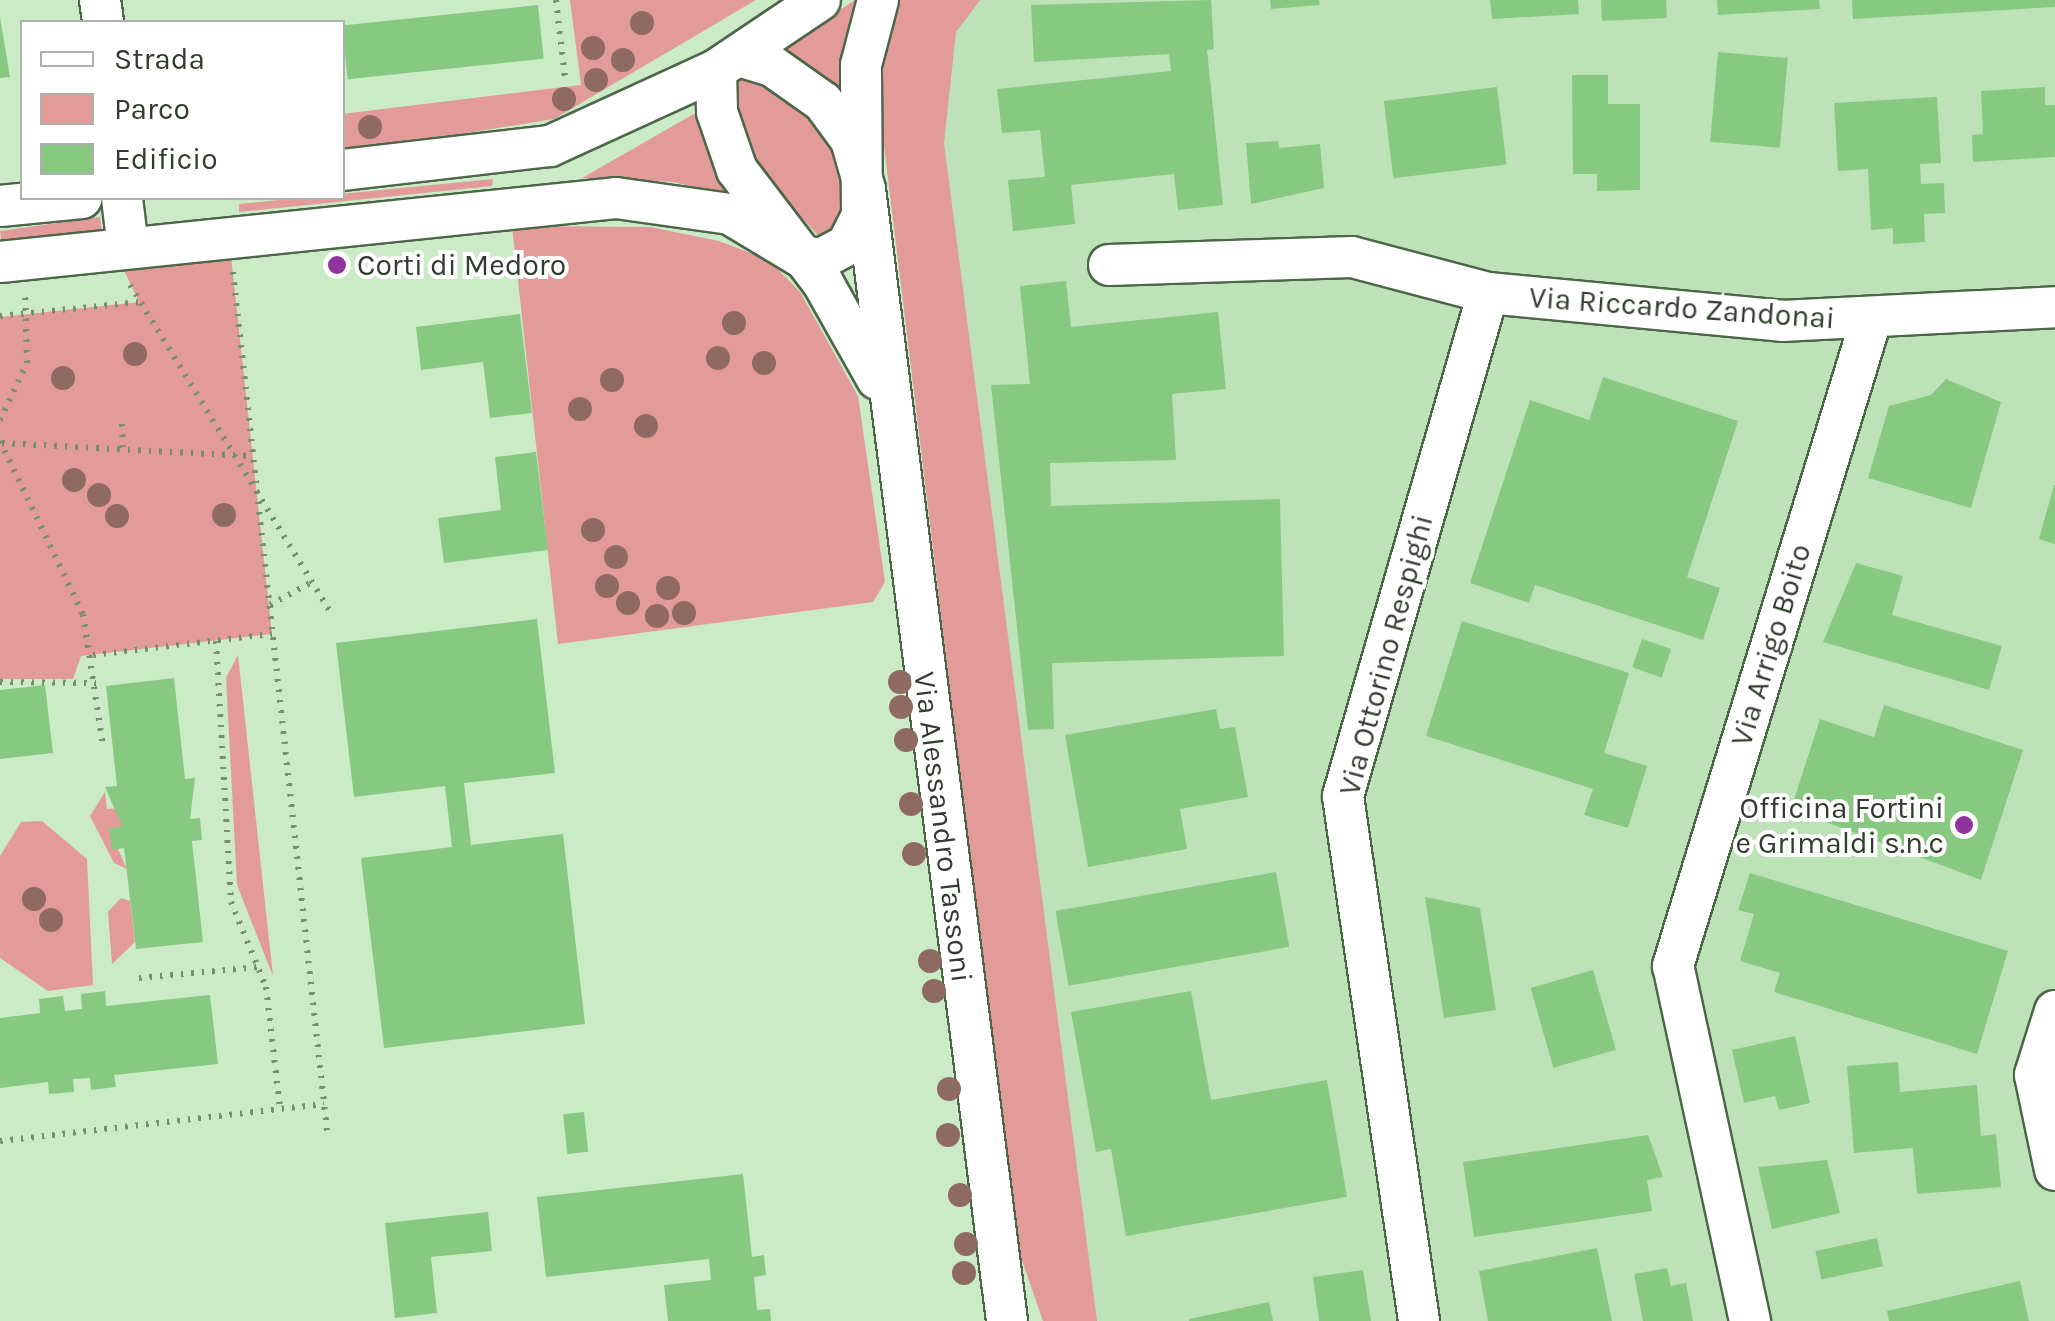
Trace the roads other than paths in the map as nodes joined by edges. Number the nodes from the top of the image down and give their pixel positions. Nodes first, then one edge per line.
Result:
1 (820, 0) edge
2 (878, 0) edge
3 (728, 63) junction
4 (858, 160) junction
5 (345, 170) edge
6 (51, 200) edge
7 (122, 200) edge
8 (0, 206) edge
9 (482, 208) junction
10 (118, 249) junction
11 (800, 256) junction
12 (11, 261) edge
13 (1109, 266) dead end
14 (1488, 293) junction
15 (2055, 308) edge
16 (1871, 320) junction
17 (889, 406) junction
18 (2055, 1010) edge
19 (2055, 1170) edge
20 (997, 1247) junction
21 (1006, 1321) edge
22 (1029, 1321) edge
23 (1420, 1321) edge
24 (1750, 1321) edge

1 - 3 street
2 - 4 street
3 - 4 street, Via Alessandro Tassoni
3 - 5 street
3 - 9 street, Via Alessandro Tassoni
3 - 11 street, Via Alessandro Tassoni
4 - 11 street
4 - 17 street, Via Alessandro Tassoni
6 - 8 street
7 - 10 street
9 - 10 street, Via Alessandro Tassoni
9 - 11 street, Via Alessandro Tassoni
10 - 12 street, Via Alessandro Tassoni
11 - 17 street, Via Alessandro Tassoni
13 - 14 street, Via Riccardo Zandonai
14 - 16 street, Via Riccardo Zandonai
14 - 23 street, Via Ottorino Respighi
15 - 16 street, Via Riccardo Zandonai
16 - 24 street, Via Arrigo Boito
17 - 20 street, Via Alessandro Tassoni
18 - 19 street
20 - 21 street, Via Alessandro Tassoni
20 - 22 street, Via Alessandro Tassoni

